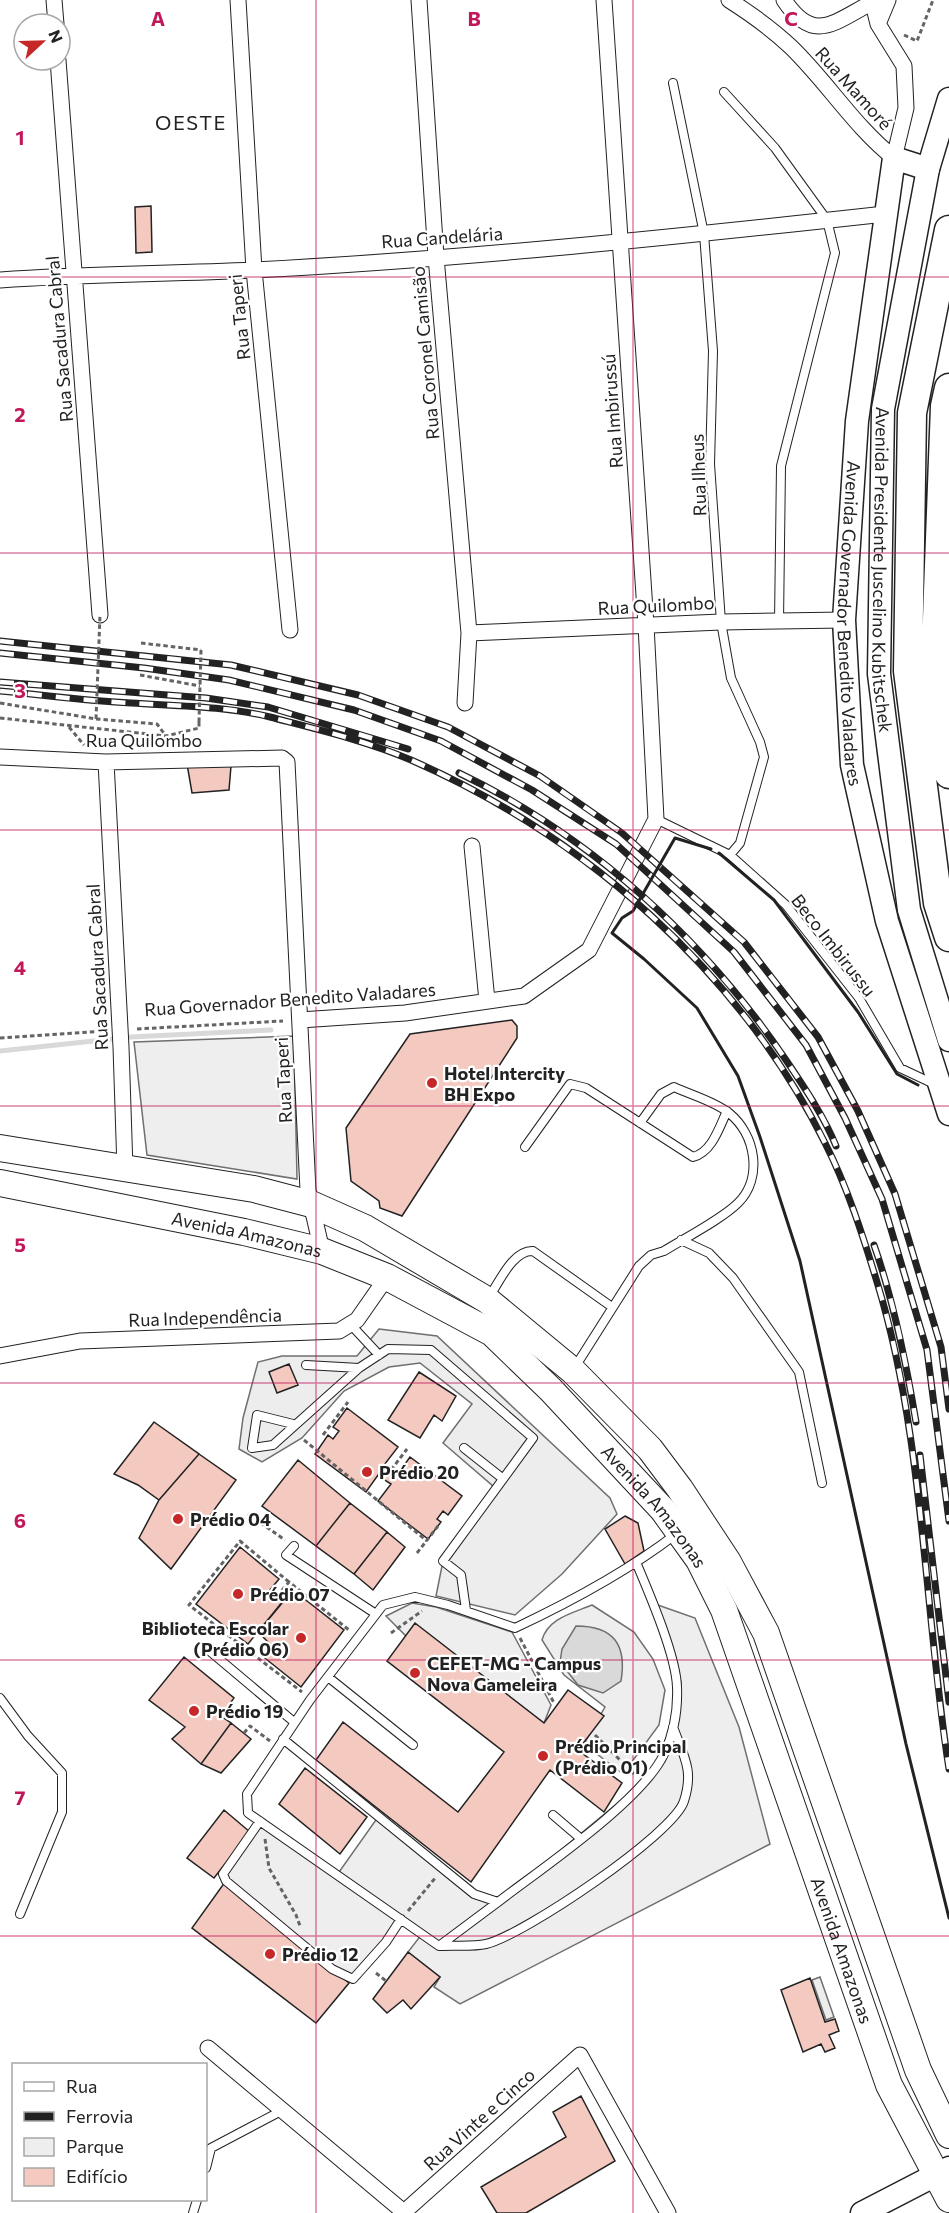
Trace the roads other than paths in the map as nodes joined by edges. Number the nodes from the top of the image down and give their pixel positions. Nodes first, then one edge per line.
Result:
1 (238, 0) edge
2 (419, 0) edge
3 (604, 0) edge
4 (729, 0) edge
5 (784, 0) edge
6 (877, 1) edge
7 (59, 72) edge
8 (673, 83) dead end
9 (724, 92) dead end
10 (949, 99) edge
11 (894, 158) junction
12 (927, 170) junction
13 (885, 214) junction
14 (827, 220) junction
15 (949, 230) edge
16 (704, 234) junction
17 (619, 242) junction
18 (436, 257) junction
19 (254, 270) junction
20 (73, 275) junction
21 (0, 280) edge
22 (949, 388) edge
23 (100, 615) road end
24 (844, 620) junction
25 (721, 622) junction
26 (779, 623) junction
27 (646, 625) junction
28 (290, 630) dead end
29 (469, 633) junction
30 (465, 703) dead end
31 (0, 757) edge
32 (106, 762) junction
33 (287, 762) joint
34 (949, 774) edge
35 (656, 819) junction
36 (472, 846) dead end
37 (730, 855) junction
38 (949, 938) edge
39 (487, 1001) junction
40 (300, 1020) junction
41 (949, 1040) edge
42 (940, 1087) junction
43 (727, 1111) junction
44 (949, 1114) edge
45 (640, 1123) junction
46 (525, 1147) dead end
47 (0, 1148) edge
48 (125, 1169) junction
49 (0, 1183) edge
50 (311, 1204) junction
51 (681, 1240) junction
52 (322, 1251) junction
53 (387, 1277) junction
54 (487, 1300) junction
55 (612, 1307) junction
56 (352, 1326) junction
57 (379, 1355) junction
58 (0, 1356) edge
59 (306, 1365) dead end
60 (359, 1368) junction
61 (573, 1371) junction
62 (293, 1424) junction
63 (464, 1448) dead end
64 (502, 1478) junction
65 (822, 1483) dead end
66 (679, 1532) junction
67 (294, 1546) dead end
68 (636, 1562) junction
69 (466, 1610) junction
70 (376, 1614) junction
71 (206, 1648) dead end
72 (328, 1677) junction
73 (0, 1698) edge
74 (294, 1722) junction
75 (673, 1727) junction
76 (283, 1739) junction
77 (413, 1745) dead end
78 (553, 1815) dead end
79 (260, 1821) junction
80 (580, 1838) junction
81 (498, 1902) junction
82 (20, 1914) dead end
83 (401, 1919) junction
84 (439, 1946) junction
85 (208, 2048) dead end
86 (283, 2110) junction
87 (949, 2135) edge
88 (207, 2164) edge
89 (942, 2172) edge
90 (949, 2199) edge
91 (404, 2212) edge
92 (866, 2212) edge
93 (668, 2213) edge

1 - 19 street, Rua Taperi
2 - 18 street, Rua Coronel Camisão
3 - 17 street, Rua Imbirussú
4 - 11 street, Rua Mamoré
5 - 6 street
6 - 11 street
7 - 20 street, Rua Sacadura Cabral
8 - 16 lane, Rua Ilheus
9 - 14 lane
10 - 12 street, Avenida Presidente Juscelino Kubitschek
11 - 12 street
11 - 13 street, Avenida Governador Benedito Valadares
12 - 41 street, Avenida Presidente Juscelino Kubitschek
13 - 14 street, Rua Candelária
13 - 24 street, Avenida Governador Benedito Valadares
14 - 16 street, Rua Candelária
14 - 26 lane
15 - 38 highway, Avenida Presidente Juscelino Kubitschek
16 - 17 street, Rua Candelária
16 - 25 lane, Rua Ilheus
17 - 18 street, Rua Candelária
17 - 27 street, Rua Imbirussú
18 - 19 street, Rua Candelária
18 - 29 street, Rua Coronel Camisão
19 - 20 street, Rua Candelária
19 - 28 street, Rua Taperi
20 - 21 street, Rua Candelária
20 - 23 street, Rua Sacadura Cabral
22 - 34 highway
24 - 26 street, Rua Quilombo
24 - 42 street, Avenida Governador Benedito Valadares
25 - 26 street, Rua Quilombo
25 - 27 street, Rua Quilombo
25 - 37 lane, Rua Ilheus
27 - 29 street, Rua Quilombo
27 - 35 street, Rua Imbirussú
29 - 30 street, Rua Coronel Camisão
31 - 32 street, Rua Quilombo
32 - 33 street, Rua Quilombo
32 - 48 street, Rua Sacadura Cabral
33 - 40 street, Rua Taperi
35 - 37 lane, Beco Imbirussu
35 - 39 street, Rua Governador Benedito Valadares
36 - 39 street
37 - 42 lane, Beco Imbirussu
39 - 40 street, Rua Governador Benedito Valadares
40 - 50 street, Rua Taperi
42 - 44 street, Avenida Governador Benedito Valadares
43 - 45 lane
43 - 45 lane
43 - 51 lane
45 - 46 lane
47 - 48 main road, Avenida Amazonas
48 - 50 main road, Avenida Amazonas
49 - 52 main road, Avenida Amazonas
50 - 52 street, Rua Taperi
50 - 54 main road, Avenida Amazonas
51 - 55 lane
51 - 65 lane
52 - 53 main road, Avenida Amazonas
53 - 56 street
53 - 66 main road, Avenida Amazonas
54 - 55 lane
54 - 61 main road, Avenida Amazonas
55 - 61 lane
56 - 57 lane
56 - 58 street, Rua Independência
57 - 60 lane
57 - 64 lane
59 - 60 lane
60 - 62 lane
61 - 87 main road, Avenida Amazonas
62 - 62 lane
63 - 64 lane
64 - 69 lane
66 - 68 lane
66 - 89 main road, Avenida Amazonas
67 - 70 lane
68 - 69 lane
68 - 75 lane
69 - 70 lane
70 - 72 lane
71 - 74 lane
72 - 74 lane
72 - 77 lane
73 - 82 lane
74 - 76 lane
75 - 80 lane
75 - 84 lane
76 - 79 lane
76 - 81 lane
78 - 80 lane
79 - 83 lane
79 - 83 lane
80 - 81 lane
81 - 84 lane
83 - 84 lane
85 - 86 street
86 - 88 lane
86 - 91 street
89 - 90 main road, Avenida Amazonas
89 - 92 street
91 - 93 street, Rua Vinte e Cinco

